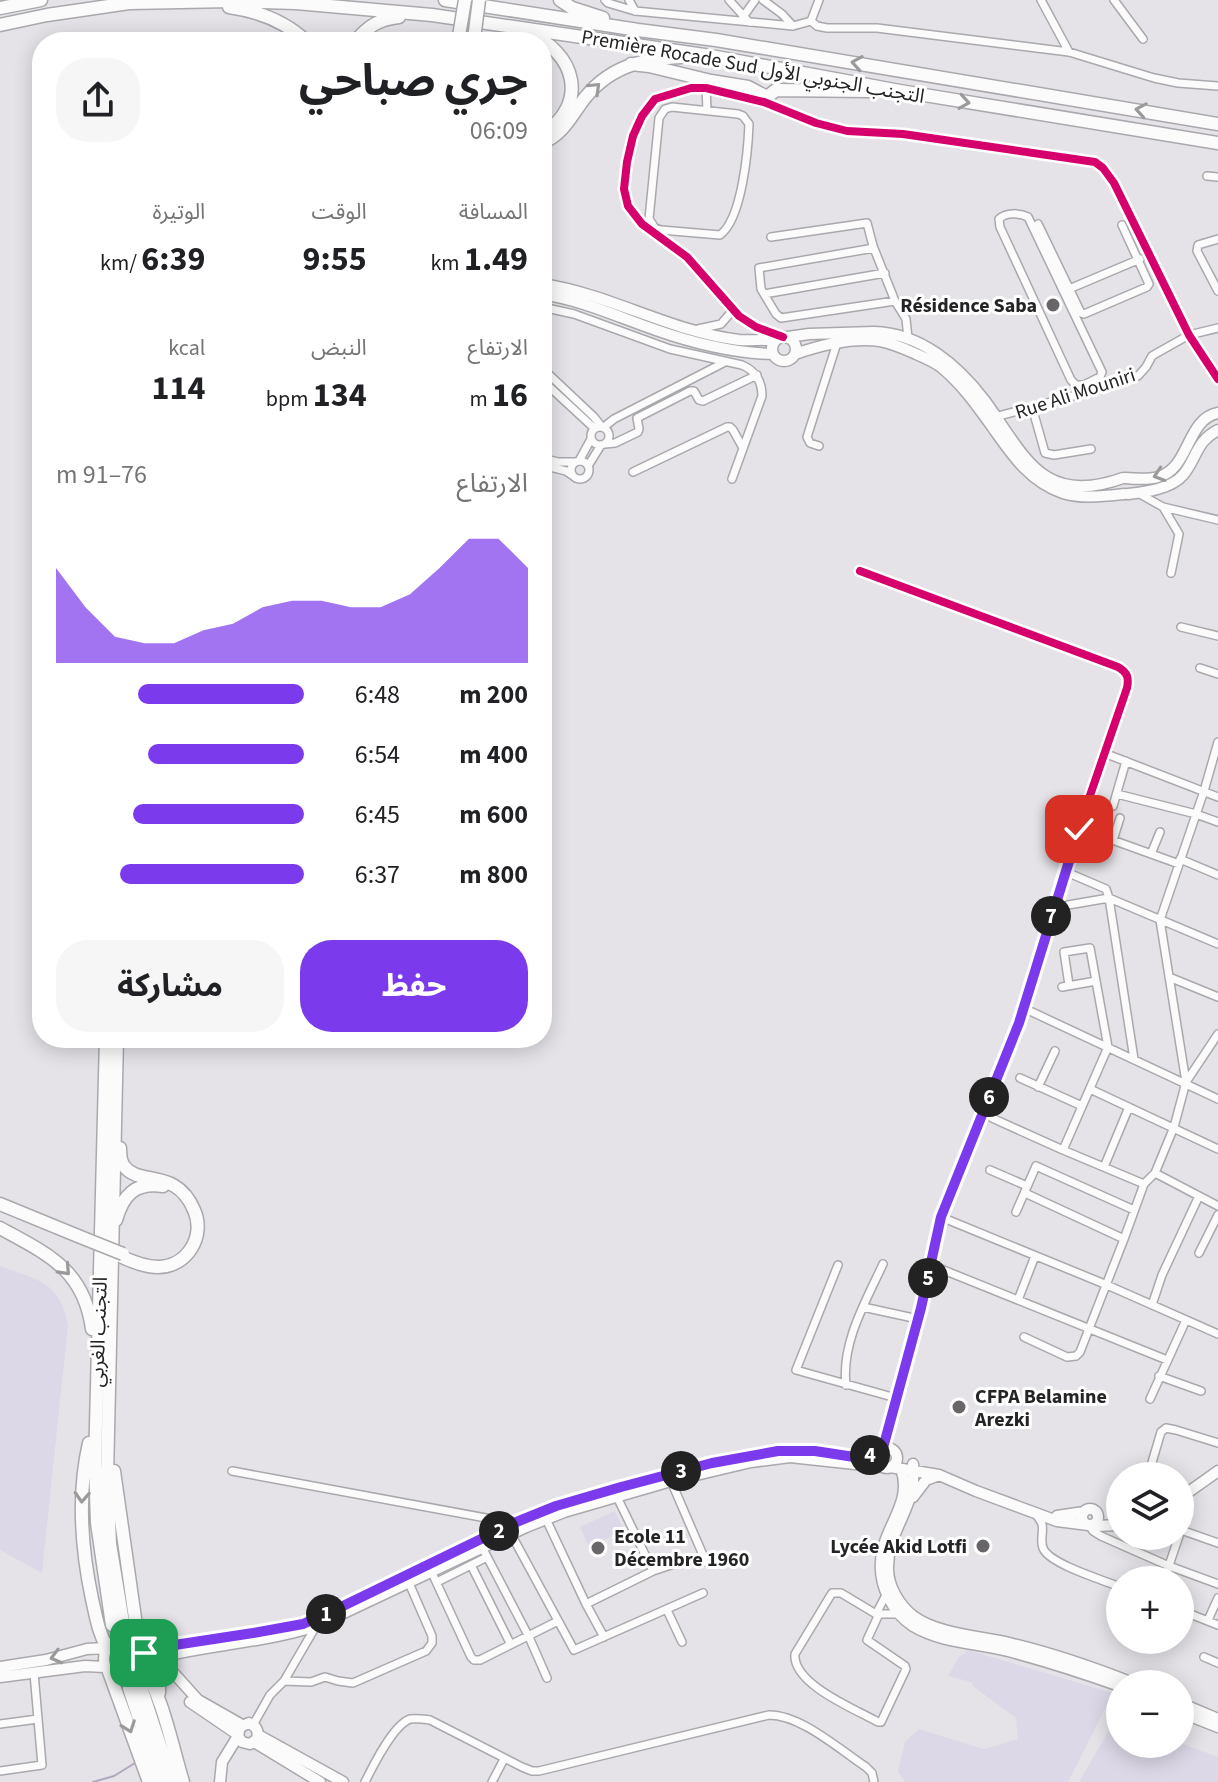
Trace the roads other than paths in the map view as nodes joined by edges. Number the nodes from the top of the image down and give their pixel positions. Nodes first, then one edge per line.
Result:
1 (41, 0) edge
2 (445, 0) edge
3 (463, 0) edge
4 (560, 0) edge
5 (605, 0) edge
6 (629, 0) edge
7 (729, 0) edge
8 (755, 0) edge
9 (763, 0) edge
10 (819, 0) edge
11 (1041, 0) edge
12 (1114, 0) edge
13 (186, 3) junction
14 (482, 3) edge
15 (0, 8) edge
16 (635, 11) junction
17 (423, 14) junction
18 (746, 20) junction
19 (478, 21) junction
20 (811, 21) junction
21 (0, 25) edge
22 (793, 26) junction
23 (296, 32) edge
24 (364, 32) edge
25 (460, 32) edge
26 (476, 32) edge
27 (520, 32) edge
28 (551, 32) edge
29 (552, 32) edge
30 (1143, 39) dead end
31 (716, 40) junction
32 (552, 47) edge
33 (1069, 52) junction
34 (711, 56) junction
35 (631, 64) junction
36 (1218, 86) edge
37 (706, 88) junction
38 (900, 91) junction
39 (766, 100) junction
40 (707, 110) junction
41 (1218, 124) edge
42 (552, 126) edge
43 (552, 138) edge
44 (1218, 143) edge
45 (1207, 176) dead end
46 (1218, 177) edge
47 (1038, 224) dead end
48 (1122, 225) dead end
49 (771, 237) dead end
50 (1218, 239) edge
51 (874, 248) junction
52 (1150, 255) junction
53 (1138, 260) junction
54 (885, 273) junction
55 (552, 286) edge
56 (1069, 289) junction
57 (1218, 291) edge
58 (764, 294) junction
59 (552, 296) edge
60 (895, 301) junction
61 (552, 309) edge
62 (733, 310) junction
63 (789, 318) junction
64 (1218, 328) edge
65 (693, 330) junction
66 (1189, 335) junction
67 (783, 338) junction
68 (908, 338) junction
69 (837, 343) junction
70 (773, 354) junction
71 (795, 354) junction
72 (726, 361) junction
73 (757, 375) junction
74 (552, 377) edge
75 (1100, 377) junction
76 (1218, 379) edge
77 (1102, 387) junction
78 (552, 388) edge
79 (1217, 401) edge
80 (1032, 407) junction
81 (1214, 414) edge
82 (995, 417) junction
83 (600, 427) junction
84 (1218, 430) edge
85 (591, 439) junction
86 (603, 445) junction
87 (819, 446) dead end
88 (743, 448) junction
89 (1091, 449) dead end
90 (552, 460) edge
91 (577, 462) junction
92 (588, 466) junction
93 (552, 468) edge
94 (633, 472) dead end
95 (572, 475) junction
96 (1124, 478) junction
97 (732, 479) dead end
98 (1130, 494) junction
99 (1163, 507) junction
100 (1218, 520) edge
101 (860, 571) dead end
102 (1171, 573) dead end
103 (1181, 627) dead end
104 (1218, 636) edge
105 (1200, 668) dead end
106 (1218, 674) edge
107 (1218, 742) edge
108 (1104, 753) junction
109 (1126, 761) junction
110 (1204, 791) junction
111 (1117, 794) junction
112 (1218, 797) edge
113 (1113, 806) dead end
114 (1196, 814) junction
115 (1120, 818) dead end
116 (1218, 822) edge
117 (1160, 832) dead end
118 (1093, 833) dead end
119 (1113, 840) junction
120 (1151, 854) junction
121 (1180, 862) junction
122 (1064, 871) junction
123 (1218, 875) edge
124 (1109, 898) junction
125 (1068, 905) dead end
126 (1160, 920) junction
127 (1218, 944) edge
128 (1169, 977) junction
129 (1096, 981) junction
130 (1218, 997) edge
131 (1032, 1012) dead end
132 (1216, 1039) edge
133 (1108, 1047) junction
134 (106, 1048) edge
135 (117, 1048) edge
136 (1055, 1051) dead end
137 (1134, 1059) junction
138 (1020, 1078) dead end
139 (116, 1081) junction
140 (1186, 1082) junction
141 (1038, 1087) junction
142 (1090, 1089) junction
143 (1218, 1099) edge
144 (1082, 1106) junction
145 (1129, 1107) junction
146 (992, 1118) dead end
147 (1174, 1127) junction
148 (1218, 1149) edge
149 (1063, 1150) junction
150 (1104, 1167) junction
151 (990, 1170) dead end
152 (1155, 1173) junction
153 (1144, 1184) junction
154 (1026, 1189) junction
155 (1199, 1196) junction
156 (0, 1204) edge
157 (1218, 1206) edge
158 (1134, 1210) junction
159 (0, 1212) edge
160 (1016, 1212) dead end
161 (1218, 1215) edge
162 (941, 1217) junction
163 (0, 1228) edge
164 (78, 1239) junction
165 (1124, 1239) junction
166 (1199, 1253) dead end
167 (1035, 1256) junction
168 (119, 1257) junction
169 (883, 1264) dead end
170 (838, 1265) dead end
171 (931, 1265) junction
172 (1107, 1285) junction
173 (1018, 1300) junction
174 (1152, 1305) junction
175 (863, 1307) junction
176 (918, 1319) junction
177 (1186, 1320) junction
178 (1090, 1329) junction
179 (1218, 1334) edge
180 (1024, 1337) dead end
181 (1167, 1360) junction
182 (1159, 1376) junction
183 (846, 1385) junction
184 (96, 1389) junction
185 (1201, 1391) dead end
186 (896, 1398) junction
187 (1150, 1399) dead end
188 (101, 1420) junction
189 (1218, 1443) edge
190 (887, 1450) junction
191 (1152, 1462) edge
192 (914, 1467) junction
193 (892, 1468) junction
194 (232, 1471) dead end
195 (1218, 1471) edge
196 (934, 1474) junction
197 (671, 1481) junction
198 (1194, 1488) edge
199 (617, 1497) junction
200 (912, 1498) junction
201 (1090, 1512) junction
202 (1035, 1513) junction
203 (1106, 1518) edge
204 (546, 1519) junction
205 (514, 1523) junction
206 (1089, 1525) junction
207 (1106, 1525) edge
208 (511, 1534) junction
209 (1194, 1535) edge
210 (1218, 1543) edge
211 (1174, 1550) edge
212 (485, 1553) junction
213 (706, 1562) dead end
214 (471, 1565) junction
215 (671, 1565) dead end
216 (1169, 1566) joint
217 (653, 1571) junction
218 (1194, 1575) edge
219 (435, 1578) junction
220 (1106, 1582) edge
221 (409, 1583) junction
222 (1218, 1584) edge
223 (703, 1593) dead end
224 (887, 1593) junction
225 (1218, 1598) edge
226 (586, 1604) junction
227 (667, 1610) junction
228 (878, 1614) junction
229 (901, 1614) junction
230 (1194, 1615) edge
231 (97, 1620) junction
232 (1208, 1620) junction
233 (558, 1621) junction
234 (117, 1623) tunnel mouth
235 (1218, 1625) edge
236 (316, 1626) junction
237 (529, 1637) junction
238 (604, 1637) junction
239 (682, 1642) dead end
240 (510, 1643) junction
241 (107, 1647) junction
242 (87, 1649) junction
243 (142, 1657) junction
244 (1204, 1657) dead end
245 (1218, 1663) edge
246 (162, 1665) junction
247 (0, 1667) edge
248 (107, 1670) junction
249 (34, 1673) junction
250 (1106, 1674) edge
251 (0, 1677) edge
252 (547, 1678) dead end
253 (284, 1681) junction
254 (1106, 1682) edge
255 (161, 1708) junction
256 (1194, 1709) edge
257 (1194, 1718) edge
258 (38, 1719) junction
259 (1218, 1719) edge
260 (0, 1724) edge
261 (1218, 1727) edge
262 (247, 1734) junction
263 (504, 1759) junction
264 (0, 1771) edge
265 (220, 1779) edge
266 (149, 1782) edge
267 (160, 1782) edge
268 (172, 1782) edge
269 (183, 1782) edge
270 (320, 1782) edge
271 (343, 1782) edge
272 (365, 1782) edge
273 (492, 1782) edge
274 (874, 1782) edge

1 - 15 highway
2 - 14 highway, Première Rocade Sud التجنب الجنوبي الأول
3 - 14 highway
3 - 25 highway, bridge
4 - 31 highway
5 - 16 street
6 - 16 street
7 - 18 street
8 - 18 street
9 - 22 street
10 - 20 street
11 - 33 street
12 - 30 street
13 - 17 highway, Première Rocade Sud التجنب الجنوبي الأول
13 - 21 highway, Première Rocade Sud التجنب الجنوبي الأول
13 - 23 highway
14 - 26 highway, bridge
14 - 31 highway, Première Rocade Sud التجنب الجنوبي الأول
16 - 18 street
17 - 19 highway, Première Rocade Sud التجنب الجنوبي الأول
17 - 24 highway
18 - 22 street
19 - 27 highway
19 - 28 highway, Première Rocade Sud التجنب الجنوبي الأول
20 - 22 street
20 - 33 street
29 - 34 highway, Première Rocade Sud التجنب الجنوبي الأول
41 -> 31 highway, Première Rocade Sud التجنب الجنوبي الأول
32 - 42 highway
33 - 36 street
34 - 35 highway
34 - 38 highway, Première Rocade Sud التجنب الجنوبي الأول
35 - 39 highway
43 -> 35 highway
37 - 39 street
37 - 40 street
37 - 62 street
38 - 39 highway
38 -> 44 highway, Première Rocade Sud التجنب الجنوبي الأول
39 - 52 street
40 - 40 street
45 - 46 street
47 - 56 street
48 - 53 street
49 - 51 street
50 - 57 street
51 - 54 street
51 - 58 street
52 - 53 street
52 - 66 street
53 - 56 street
53 - 56 street
54 - 58 street
54 - 60 street
55 - 65 main road
58 - 63 street
59 - 70 main road
60 - 63 street
60 - 68 street
61 - 72 street
62 - 65 street
62 - 67 street
63 - 67 street
64 - 66 street, Rue Ali Mouniri
65 - 67 main road
66 - 76 street
66 - 77 street, Rue Ali Mouniri
67 - 68 main road
67 - 70 main road
67 - 71 main road
68 - 82 main road
69 - 71 main road
69 - 87 street
69 - 98 main road
70 - 71 main road
72 - 73 street
72 - 83 street
73 - 86 street
73 - 88 street
74 - 83 street
75 - 75 street
75 - 77 street
77 - 80 street, Rue Ali Mouniri
78 - 83 street
79 - 81 main road
80 - 82 street, Rue Ali Mouniri
80 - 89 street
81 -> 96 main road
82 - 96 main road
83 - 85 street
83 - 86 street
84 - 98 main road
85 - 86 street
85 - 91 street
86 - 92 street
88 - 94 street
88 - 97 street
90 - 91 street
91 - 92 street
91 - 95 street
92 - 95 street
93 - 95 street
96 - 98 main road
98 - 99 street
99 - 100 street
99 - 102 street
101 - 108 street
103 - 104 street
105 - 106 street
107 - 110 street
108 - 109 street
108 - 122 street
109 - 110 street
109 - 111 street
110 - 112 street
110 - 114 street
111 - 113 street
111 - 114 street
114 - 116 street
114 - 121 street
115 - 119 street
117 - 120 street
118 - 119 street
119 - 120 street
120 - 121 street
121 - 123 street
121 - 126 street
122 - 124 street
122 - 162 street
124 - 125 street
124 - 126 street
124 - 137 street
126 - 127 street
126 - 128 street
128 - 130 street
128 - 140 street
129 - 129 street
129 - 133 street
131 - 133 street
132 - 140 street
133 - 137 street
133 - 142 street
134 - 184 highway, التجنب الغربي
135 - 139 highway, التجنب الغربي
136 - 141 street
137 - 140 street
138 - 141 street
139 - 168 highway, التجنب الغربي
139 - 168 highway
140 - 143 street
140 - 147 street
141 - 144 street
142 - 144 street
142 - 145 street
144 - 149 street
145 - 147 street
145 - 150 street
146 - 149 street
147 - 148 street
147 - 152 street
149 - 150 street
150 - 153 street
151 - 154 street
152 - 153 street
152 - 155 street
153 - 158 street
154 - 158 street
154 - 160 street
154 - 165 street
155 - 157 street
155 - 174 street
156 - 164 highway
158 - 165 street
159 - 164 highway
161 - 166 street
162 - 167 street
162 - 171 street
163 -> 184 highway
164 - 168 highway, bridge
165 - 172 street
167 - 172 street
167 - 173 street
168 - 168 highway
168 - 188 highway, التجنب الغربي
169 - 175 street
170 - 183 street
171 - 173 street
171 - 176 street
172 - 174 street
172 - 178 street
173 - 178 street
174 - 177 street
175 - 176 street
175 - 183 street
176 - 186 street
177 - 179 street
177 - 181 street
178 - 180 street
178 - 181 street
181 - 182 street
182 - 185 street
182 - 187 street
183 - 186 street
184 - 188 highway, التجنب الغربي
186 - 190 street
188 -> 231 highway
188 - 234 highway, التجنب الغربي
188 - 243 highway
189 - 191 street
190 - 192 main road
190 - 193 main road
190 - 193 main road
190 - 205 main road
192 - 193 main road
192 - 196 main road
192 - 200 main road
193 - 197 main road
193 - 224 main road
194 - 205 street
195 - 198 main road
196 - 200 main road
196 - 202 main road
197 - 199 main road
197 - 213 street
199 - 204 main road
199 - 217 street
200 - 250 main road
201 - 202 main road
201 - 203 main road
201 - 206 main road
202 - 206 main road
202 - 220 street
204 - 208 main road
204 - 226 street
205 - 243 main road
206 - 207 main road
206 - 216 street
208 - 212 main road
208 - 233 street
209 - 210 street
211 - 216 street
212 - 214 street
212 - 219 main road
212 - 237 street
214 - 219 street
214 - 240 street
215 - 217 street
217 - 226 street
218 - 222 street
219 - 221 main road
219 - 240 street
221 - 236 main road
221 - 253 street
223 - 227 street
224 - 228 street
224 - 229 main road
225 - 232 street
226 - 238 street
227 - 238 street
227 - 239 street
228 - 228 street
228 - 229 street
229 - 254 main road
230 - 232 street
231 - 241 highway
231 - 242 main road
232 - 235 street
233 - 237 street
233 - 238 street
236 - 243 main road
236 - 253 street
237 - 240 street
237 - 252 street
241 - 242 main road
241 - 243 main road
241 - 248 main road
242 -> 247 main road
243 - 246 main road
243 - 248 main road
243 - 255 highway
244 - 245 street
246 - 255 highway
246 - 262 main road
248 - 249 main road
248 -> 266 highway
249 - 251 main road
249 - 258 street
253 - 262 street
255 - 269 highway
256 - 259 main road
257 - 261 main road
258 - 260 street
258 - 264 street
262 - 265 main road
262 - 270 main road
262 - 271 main road
263 - 272 street
263 - 273 street
263 - 274 street
267 - 268 highway

